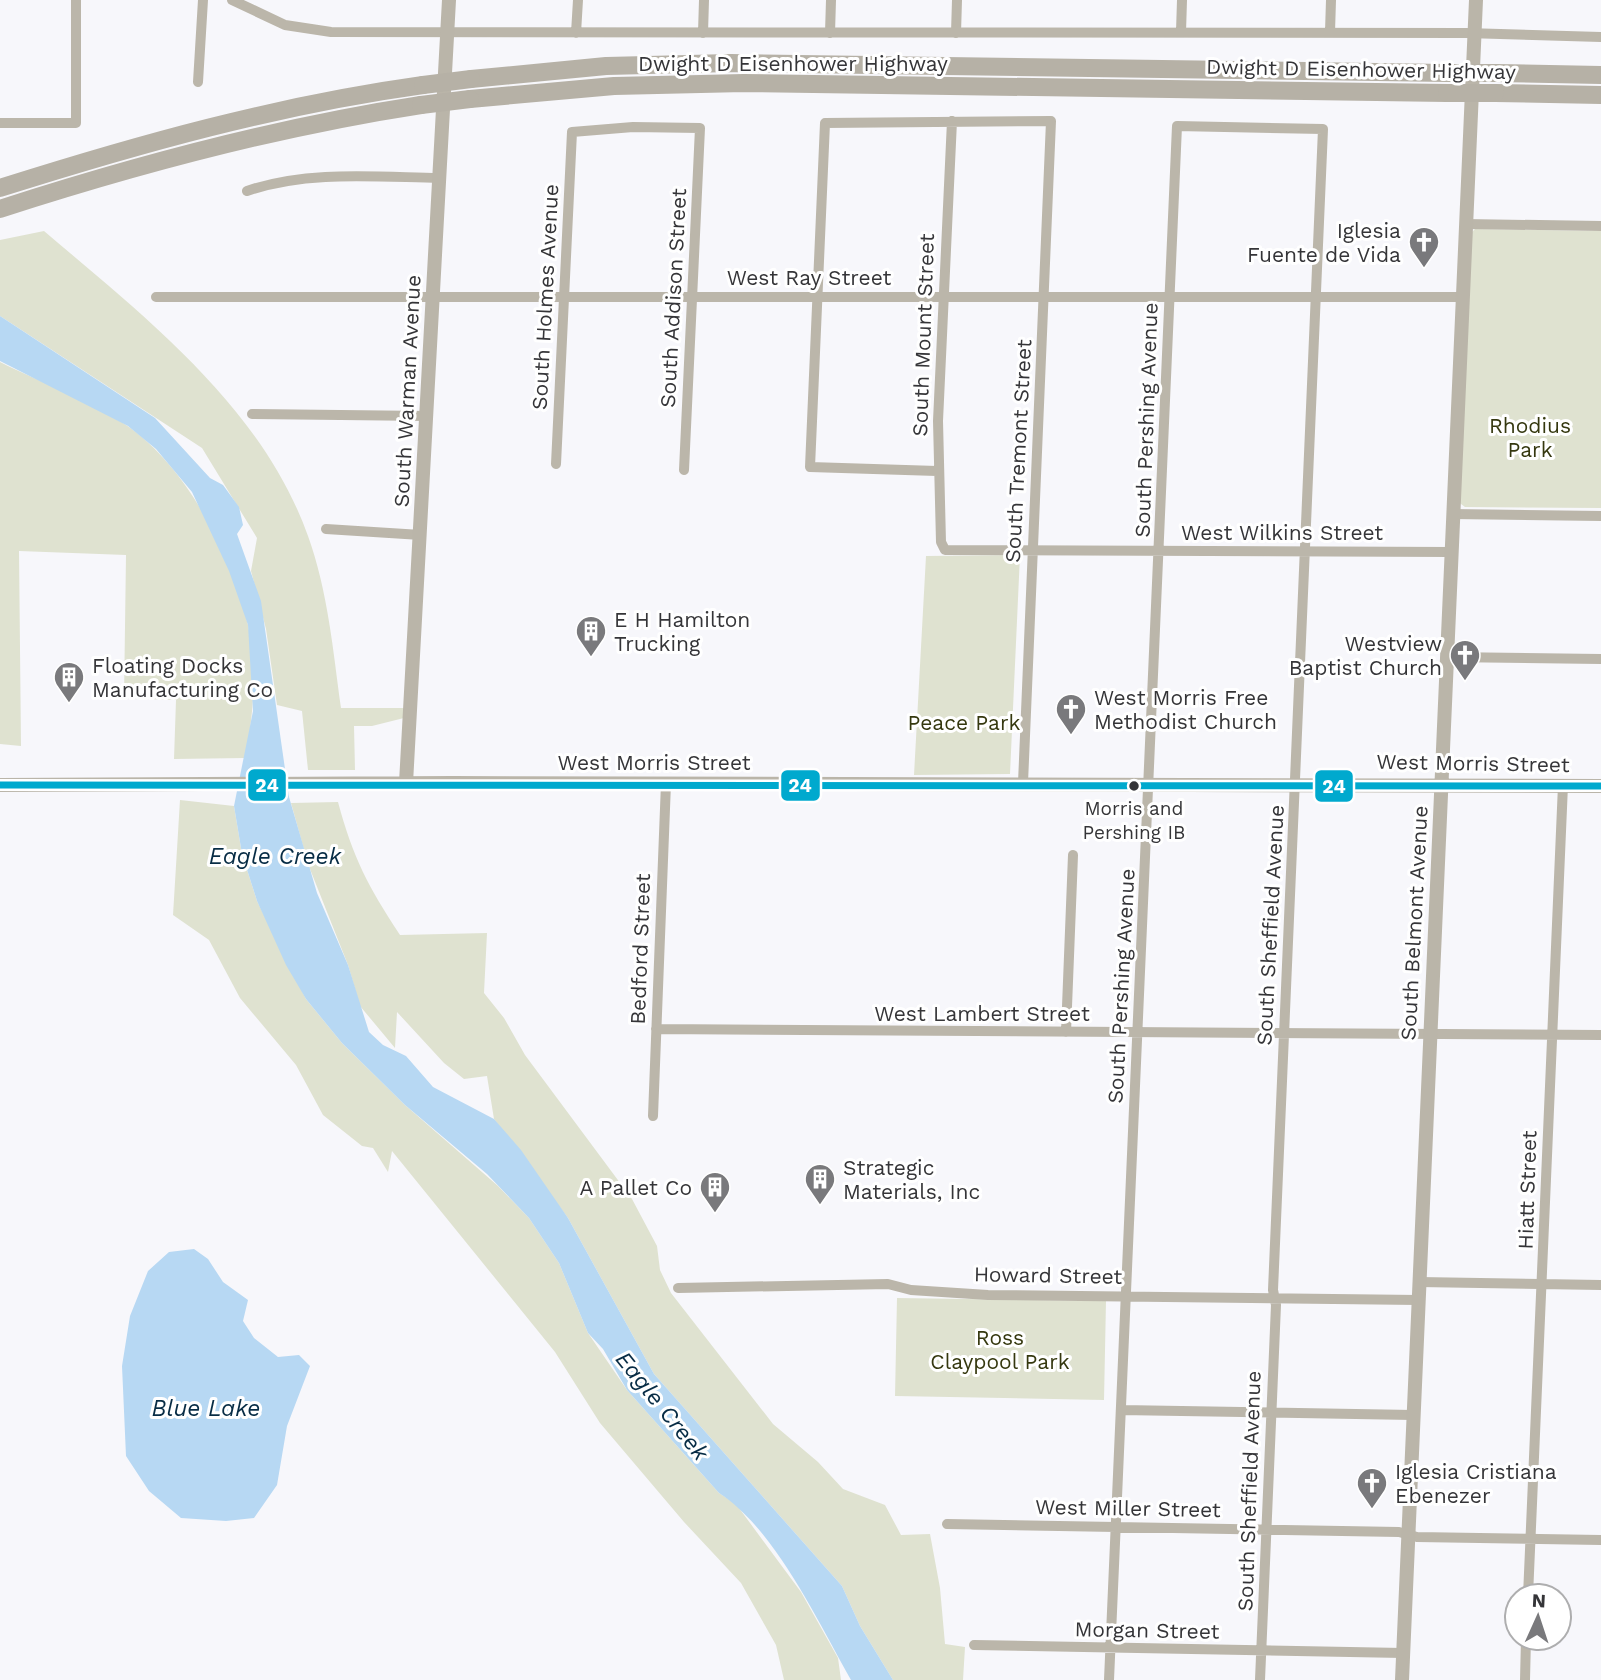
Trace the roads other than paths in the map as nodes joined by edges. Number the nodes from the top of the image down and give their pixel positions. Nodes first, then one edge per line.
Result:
1 (76, 0) edge
2 (203, 0) edge
3 (232, 0) edge
4 (449, 0) edge
5 (578, 0) edge
6 (704, 0) edge
7 (831, 0) edge
8 (957, 0) edge
9 (1182, 0) edge
10 (1331, 0) edge
11 (1476, 0) edge
12 (447, 32) junction
13 (1330, 32) junction
14 (576, 33) junction
15 (703, 33) junction
16 (830, 33) junction
17 (956, 33) junction
18 (1181, 33) junction
19 (1475, 34) junction
20 (1601, 37) edge
21 (1601, 75) edge
22 (198, 82) dead end
23 (1601, 95) edge
24 (952, 121) junction
25 (0, 123) edge
26 (1178, 127) joint
27 (572, 132) joint
28 (439, 178) junction
29 (0, 188) edge
30 (247, 191) dead end
31 (0, 209) edge
32 (1465, 223) junction
33 (1601, 226) edge
34 (692, 296) junction
35 (817, 296) junction
36 (943, 296) junction
37 (1044, 296) junction
38 (156, 297) dead end
39 (433, 297) junction
40 (564, 297) junction
41 (1170, 297) junction
42 (1316, 297) junction
43 (1462, 297) junction
44 (252, 414) dead end
45 (427, 416) junction
46 (556, 464) dead end
47 (684, 470) dead end
48 (937, 471) junction
49 (1452, 514) junction
50 (1601, 516) edge
51 (326, 529) dead end
52 (421, 535) junction
53 (945, 550) joint
54 (1160, 551) junction
55 (1306, 551) junction
56 (1033, 552) junction
57 (1451, 552) junction
58 (1446, 657) junction
59 (1601, 659) edge
60 (406, 783) junction
61 (666, 783) junction
62 (1023, 783) junction
63 (1295, 783) junction
64 (1149, 784) junction
65 (1440, 784) junction
66 (0, 785) edge
67 (1563, 785) junction
68 (1601, 786) edge
69 (1073, 855) dead end
70 (656, 1029) junction
71 (1066, 1032) junction
72 (1138, 1032) junction
73 (1430, 1032) junction
74 (1284, 1033) junction
75 (1553, 1034) junction
76 (1601, 1035) edge
77 (653, 1116) dead end
78 (1419, 1282) junction
79 (1542, 1284) junction
80 (1601, 1285) edge
81 (678, 1288) dead end
82 (1127, 1295) junction
83 (1275, 1297) junction
84 (1418, 1300) junction
85 (1121, 1410) junction
86 (1271, 1413) junction
87 (1413, 1415) junction
88 (947, 1524) dead end
89 (1116, 1527) junction
90 (1266, 1530) junction
91 (1408, 1534) junction
92 (1531, 1538) junction
93 (1601, 1540) edge
94 (1529, 1582) edge
95 (974, 1645) dead end
96 (1110, 1648) junction
97 (1262, 1651) junction
98 (1526, 1652) edge
99 (1403, 1653) junction
100 (1109, 1680) edge
101 (1260, 1680) edge
102 (1402, 1680) edge
103 (1525, 1680) edge

1 - 25 street
2 - 22 street
3 - 12 street
4 - 12 main road, South Warman Avenue
5 - 14 street
6 - 15 street
7 - 16 street
8 - 17 street
9 - 18 street
10 - 13 street
11 - 19 main road, South Belmont Avenue
12 - 14 street
12 - 28 main road, South Warman Avenue
13 - 18 street
13 - 19 street
14 - 15 street
15 - 16 street
16 - 17 street
17 - 18 street
19 - 20 street
19 - 32 main road, South Belmont Avenue
21 - 29 highway, Dwight D Eisenhower Highway, bridge
23 - 31 highway, Dwight D Eisenhower Highway, bridge
24 - 35 street
24 - 36 street, South Mount Street
24 - 37 street, South Tremont Street
26 - 41 street, South Pershing Avenue
26 - 42 street, South Sheffield Avenue
27 - 34 street, South Addison Street
27 - 40 street, South Holmes Avenue
28 - 30 street
28 - 39 main road, South Warman Avenue
32 - 33 street
32 - 43 main road, South Belmont Avenue
34 - 35 street, West Ray Street
34 - 40 street, West Ray Street
34 - 47 street, South Addison Street
35 - 36 street, West Ray Street
35 - 48 street
36 - 37 street, West Ray Street
36 - 48 street, South Mount Street
37 - 41 street, West Ray Street
37 - 56 street, South Tremont Street
38 - 39 street, West Ray Street
39 - 40 street, West Ray Street
39 - 45 main road, South Warman Avenue
40 - 46 street, South Holmes Avenue
41 - 42 street, West Ray Street
41 - 54 street, South Pershing Avenue
42 - 43 street, West Ray Street
42 - 55 street, South Sheffield Avenue
43 - 49 main road, South Belmont Avenue
44 - 45 street
45 - 52 main road, South Warman Avenue
48 - 53 street, South Mount Street
49 - 50 street
49 - 57 main road, South Belmont Avenue
51 - 52 street
52 - 60 main road, South Warman Avenue
53 - 56 street, West Wilkins Street
54 - 55 street, West Wilkins Street
54 - 56 street, West Wilkins Street
54 - 64 street, South Pershing Avenue
55 - 57 street, West Wilkins Street
55 - 63 street, South Sheffield Avenue
56 - 62 street, South Tremont Street
57 - 58 main road, South Belmont Avenue
58 - 59 street
58 - 65 main road, South Belmont Avenue
60 - 61 main road, West Morris Street
60 - 66 main road, West Morris Street
61 - 62 main road, West Morris Street
61 - 70 street, Bedford Street
62 - 64 main road, West Morris Street
63 - 64 main road, West Morris Street
63 - 65 main road, West Morris Street
63 - 74 street, South Sheffield Avenue
64 - 72 street, South Pershing Avenue
65 - 67 main road, West Morris Street
65 - 73 main road, South Belmont Avenue
67 - 68 main road, West Morris Street
67 - 75 street, Hiatt Street
69 - 71 street
70 - 71 street, West Lambert Street
70 - 77 street, Bedford Street
71 - 72 street, West Lambert Street
72 - 74 street, West Lambert Street
72 - 82 street, South Pershing Avenue
73 - 74 street, West Lambert Street
73 - 75 street, West Lambert Street
73 - 78 main road, South Belmont Avenue
74 - 83 street, South Sheffield Avenue
75 - 76 street, West Lambert Street
75 - 79 street, Hiatt Street
78 - 79 street
78 - 84 main road, South Belmont Avenue
79 - 80 street
79 - 92 street, Hiatt Street
81 - 82 street, Howard Street
82 - 83 street, Howard Street
82 - 85 street, South Pershing Avenue
83 - 84 street, Howard Street
83 - 86 street, South Sheffield Avenue
84 - 87 main road, South Belmont Avenue
85 - 86 street
85 - 89 street, South Pershing Avenue
86 - 87 street
86 - 90 street, South Sheffield Avenue
87 - 91 main road, South Belmont Avenue
88 - 89 street, West Miller Street
89 - 90 street, West Miller Street
89 - 96 street, South Pershing Avenue
90 - 91 street, West Miller Street
90 - 97 street, South Sheffield Avenue
91 - 92 street, West Miller Street
91 - 99 main road, South Belmont Avenue
92 - 93 street, West Miller Street
92 - 94 street, Hiatt Street
95 - 96 street, Morgan Street
96 - 97 street, Morgan Street
96 - 100 street, South Pershing Avenue
97 - 99 street, Morgan Street
97 - 101 street, South Sheffield Avenue
98 - 103 street
99 - 102 main road, South Belmont Avenue

